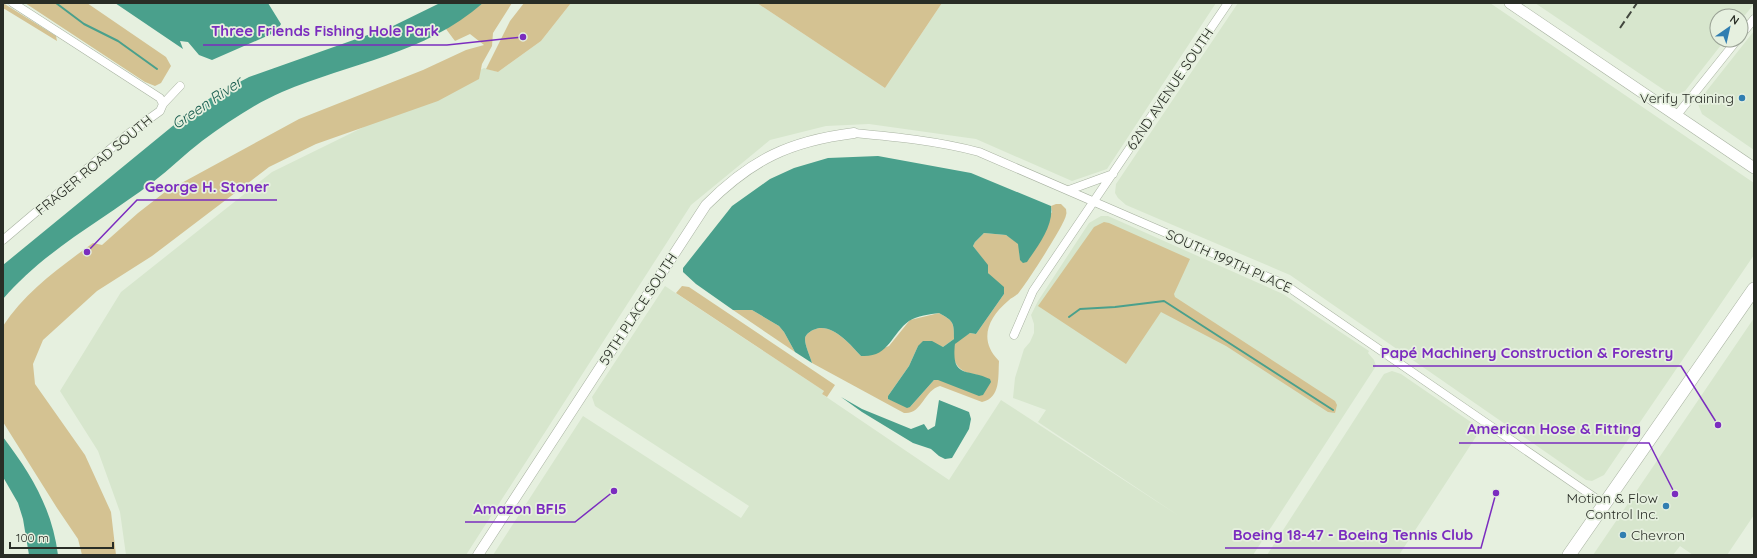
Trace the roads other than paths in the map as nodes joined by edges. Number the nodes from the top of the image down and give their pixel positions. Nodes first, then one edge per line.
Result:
1 (13, 3) edge
2 (1228, 3) edge
3 (1510, 3) edge
4 (1731, 48) edge
5 (180, 86) dead end
6 (163, 104) junction
7 (1677, 115) junction
8 (854, 134) joint
9 (1754, 168) edge
10 (1113, 174) junction
11 (1069, 190) junction
12 (1095, 201) junction
13 (3, 240) edge
14 (1754, 289) edge
15 (1014, 335) dead end
16 (1604, 504) junction
17 (478, 555) edge
18 (1569, 555) edge

1 - 6 street
2 - 10 street, 62ND AVENUE SOUTH
3 - 7 main road
4 - 7 street
5 - 6 street, FRAGER ROAD SOUTH
6 - 13 street, FRAGER ROAD SOUTH
7 - 9 main road
8 - 11 street, SOUTH 199TH PLACE
8 - 17 street, 59TH PLACE SOUTH
10 - 11 street
10 - 12 street, 62ND AVENUE SOUTH
11 - 12 street, SOUTH 199TH PLACE
12 - 15 street, 62ND AVENUE SOUTH
12 - 16 street, SOUTH 199TH PLACE
14 - 16 main road
16 - 18 main road

